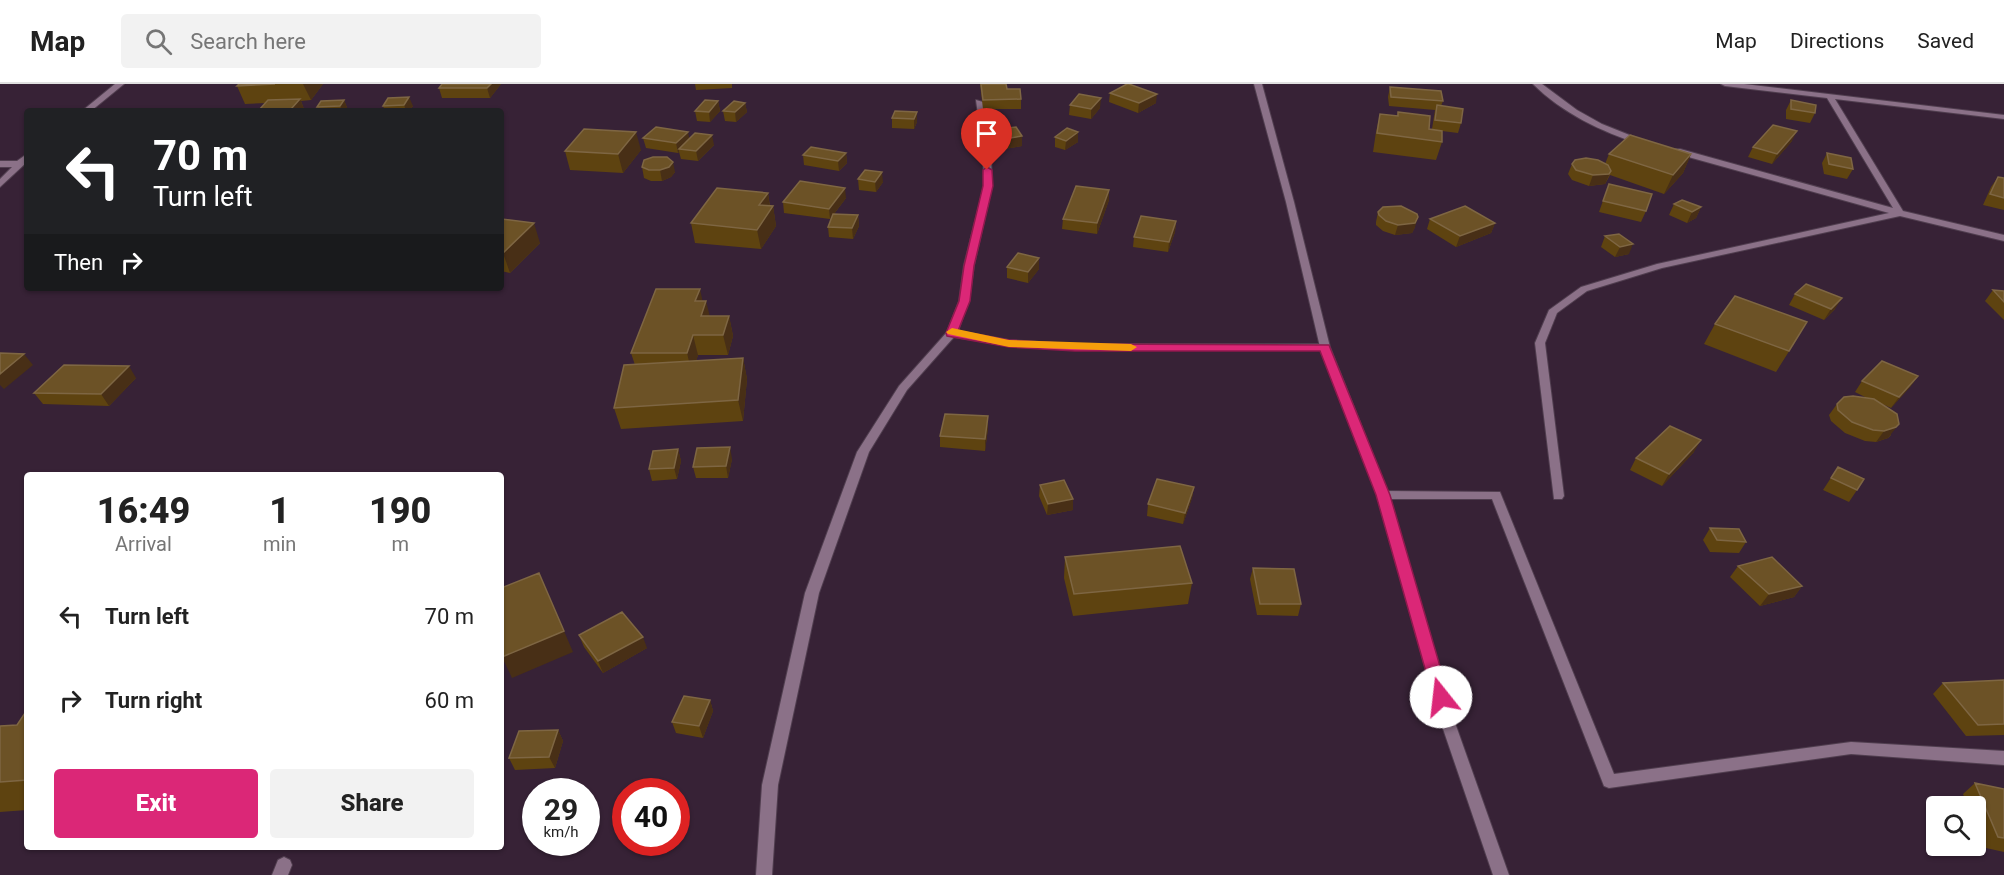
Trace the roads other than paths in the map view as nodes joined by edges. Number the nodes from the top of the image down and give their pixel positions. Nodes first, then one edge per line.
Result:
1 (120, 84) edge
2 (1258, 84) edge
3 (1537, 84) edge
4 (1725, 84) edge
5 (1829, 96) junction
6 (979, 102) edge
7 (90, 108) edge
8 (2004, 117) edge
9 (1647, 143) edge
10 (1670, 149) edge
11 (24, 160) edge
12 (0, 164) edge
13 (19, 164) junction
14 (0, 184) edge
15 (1900, 213) junction
16 (2004, 238) edge
17 (952, 333) junction
18 (1325, 347) junction
19 (1383, 495) junction
20 (1558, 496) dead end
21 (2004, 758) edge
22 (764, 875) edge
23 (1502, 875) edge

1 - 7 street
2 - 18 street
3 - 9 street
4 - 5 street
5 - 8 street
5 - 15 street
6 - 17 street
10 - 15 street
11 - 13 street
12 - 13 street
13 - 14 street
15 - 16 street
15 - 20 street
17 - 18 street
17 - 22 street
18 - 19 street
19 - 21 street
19 - 23 street

